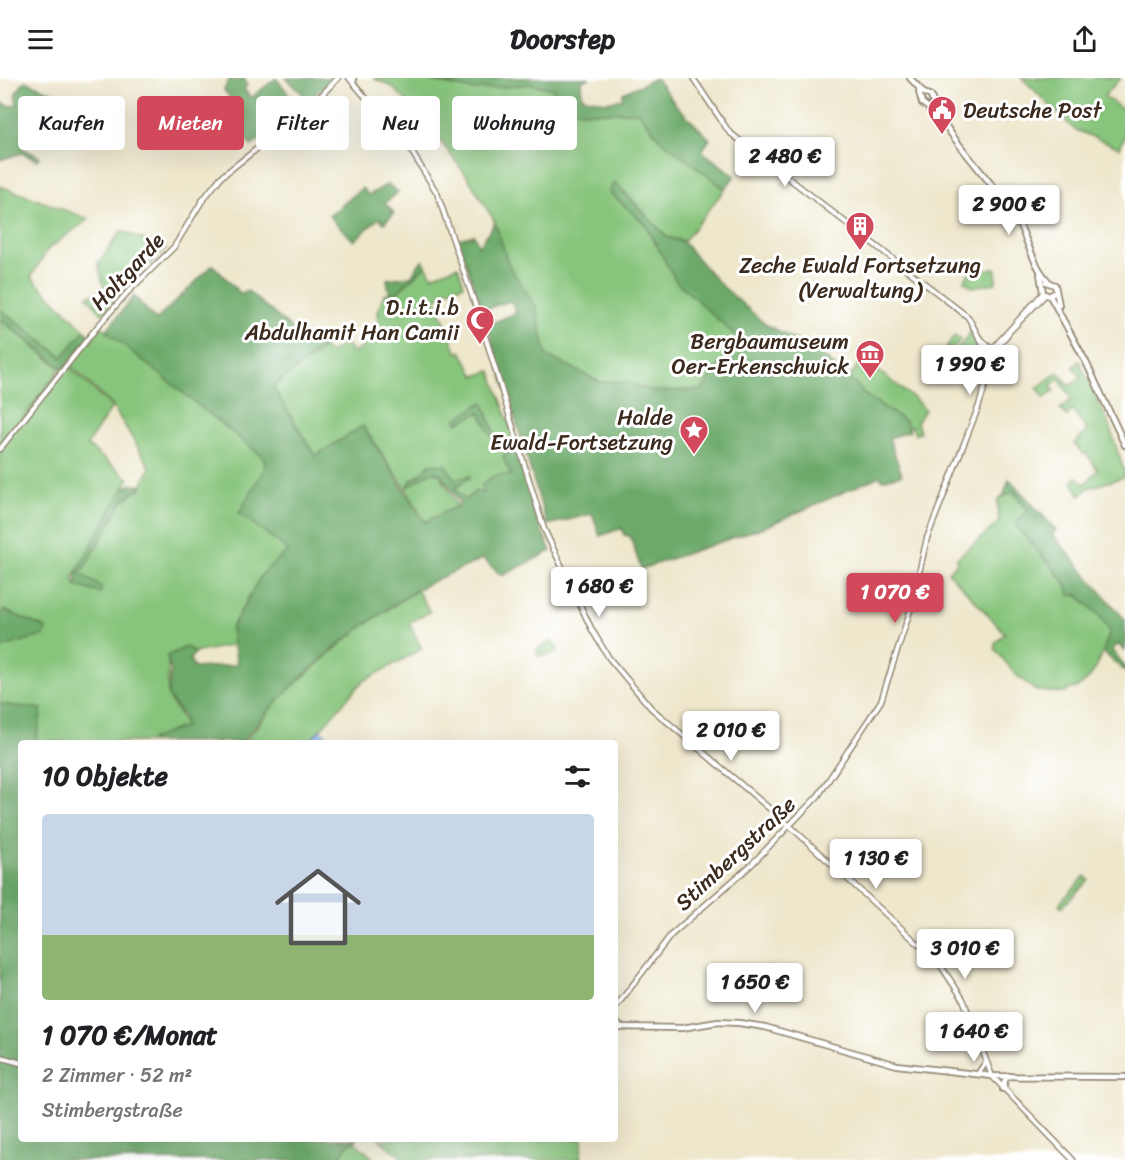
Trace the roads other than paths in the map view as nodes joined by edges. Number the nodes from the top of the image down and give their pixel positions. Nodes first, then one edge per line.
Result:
1 (338, 78) edge
2 (693, 78) edge
3 (910, 78) edge
4 (353, 79) edge
5 (924, 95) junction
6 (930, 103) junction
7 (976, 164) junction
8 (1049, 282) junction
9 (1043, 284) junction
10 (1048, 294) junction
11 (992, 349) junction
12 (992, 358) junction
13 (1125, 445) edge
14 (0, 449) edge
15 (790, 826) junction
16 (618, 1004) edge
17 (618, 1027) edge
18 (0, 1057) edge
19 (18, 1062) edge
20 (986, 1062) junction
21 (978, 1074) junction
22 (992, 1076) junction
23 (1010, 1076) junction
24 (1125, 1077) edge
25 (1003, 1089) junction
26 (1073, 1160) edge

1 - 14 street, Holtgarde
2 - 11 street
3 - 5 main road
4 - 15 street
5 - 6 main road
5 - 6 main road
6 - 7 main road
7 - 8 main road
7 - 9 main road
8 - 9 main road
8 - 10 main road
9 - 10 main road
10 - 11 street, Stimbergstraße
10 - 13 main road
11 - 12 street, Stimbergstraße
11 - 12 street, Stimbergstraße
12 - 15 street, Stimbergstraße
15 - 16 street, Stimbergstraße
15 - 20 street
17 - 21 main road
18 - 19 main road
20 - 21 main road
20 - 22 street
21 - 22 main road
22 - 23 main road
22 - 25 street
23 - 24 main road
23 - 25 main road
25 - 26 street

